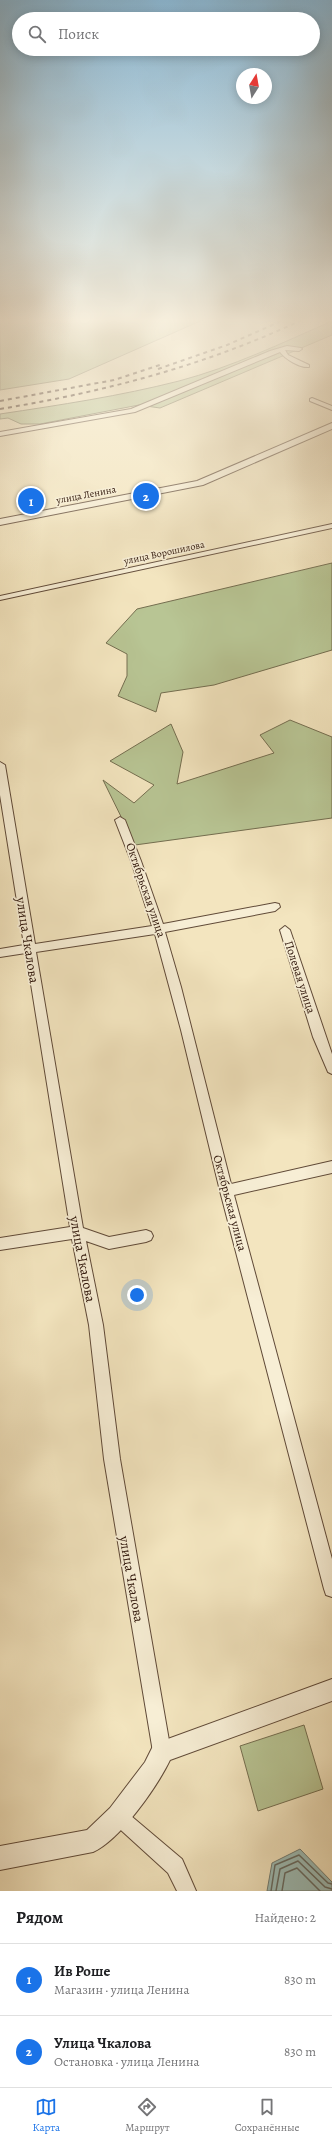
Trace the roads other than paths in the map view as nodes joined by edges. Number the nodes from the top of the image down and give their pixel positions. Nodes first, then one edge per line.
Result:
1 (144, 406) edge
2 (332, 426) edge
3 (0, 434) edge
4 (0, 522) edge
5 (332, 526) edge
6 (0, 598) edge
7 (0, 765) edge
8 (120, 820) dead end
9 (275, 907) dead end
10 (160, 929) junction
11 (285, 930) dead end
12 (29, 949) junction
13 (0, 953) edge
14 (332, 1069) edge
15 (332, 1168) edge
16 (226, 1191) junction
17 (77, 1232) junction
18 (146, 1236) dead end
19 (0, 1244) edge
20 (332, 1589) edge
21 (332, 1690) edge
22 (162, 1752) junction
23 (118, 1816) junction
24 (0, 1858) edge
25 (187, 1891) edge

1 - 3 street
2 - 4 street, улица Ленина
5 - 6 street, улица Ворошилова
7 - 12 street, улица Чкалова
8 - 10 street, Октябрьская улица
9 - 10 street
10 - 12 street
10 - 16 street, Октябрьская улица
11 - 14 street, Полевая улица
12 - 13 street
12 - 17 street, улица Чкалова
15 - 16 street
16 - 20 street, Октябрьская улица
17 - 18 street
17 - 19 street
17 - 22 street, улица Чкалова
21 - 22 street
22 - 23 street
23 - 24 street
23 - 25 street

